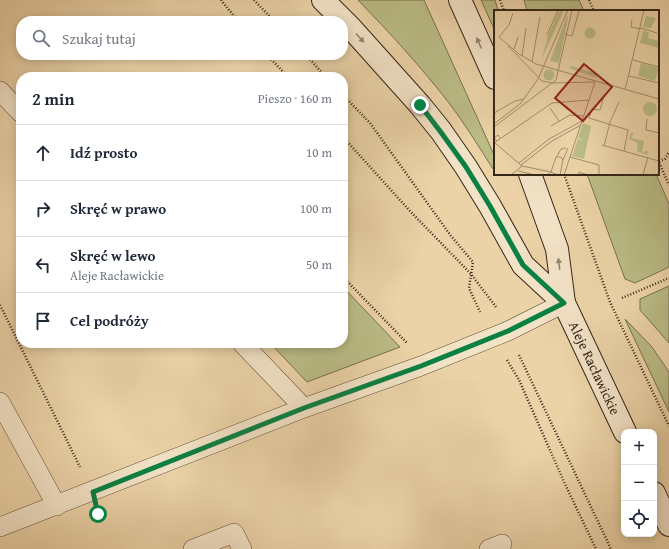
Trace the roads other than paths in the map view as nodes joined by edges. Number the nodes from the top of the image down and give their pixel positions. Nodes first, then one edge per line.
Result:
1 (323, 0) edge
2 (460, 0) edge
3 (339, 16) edge
4 (348, 25) edge
5 (494, 76) edge
6 (0, 91) edge
7 (16, 108) edge
8 (530, 175) edge
9 (564, 303) junction
10 (247, 348) edge
11 (0, 402) edge
12 (304, 408) junction
13 (624, 429) edge
14 (657, 499) edge
15 (57, 506) junction
16 (669, 525) edge
17 (0, 527) edge
18 (193, 549) edge
19 (242, 549) edge

1 -> 3 street, Aleje Racławickie
5 -> 2 street
4 -> 9 street, Aleje Racławickie
6 - 7 lane
9 -> 8 street, Aleje Racławickie
9 - 12 lane
9 - 13 street, Aleje Racławickie
10 - 12 lane
11 - 15 lane
12 - 15 lane
14 - 16 street
15 - 17 lane
18 - 19 lane

